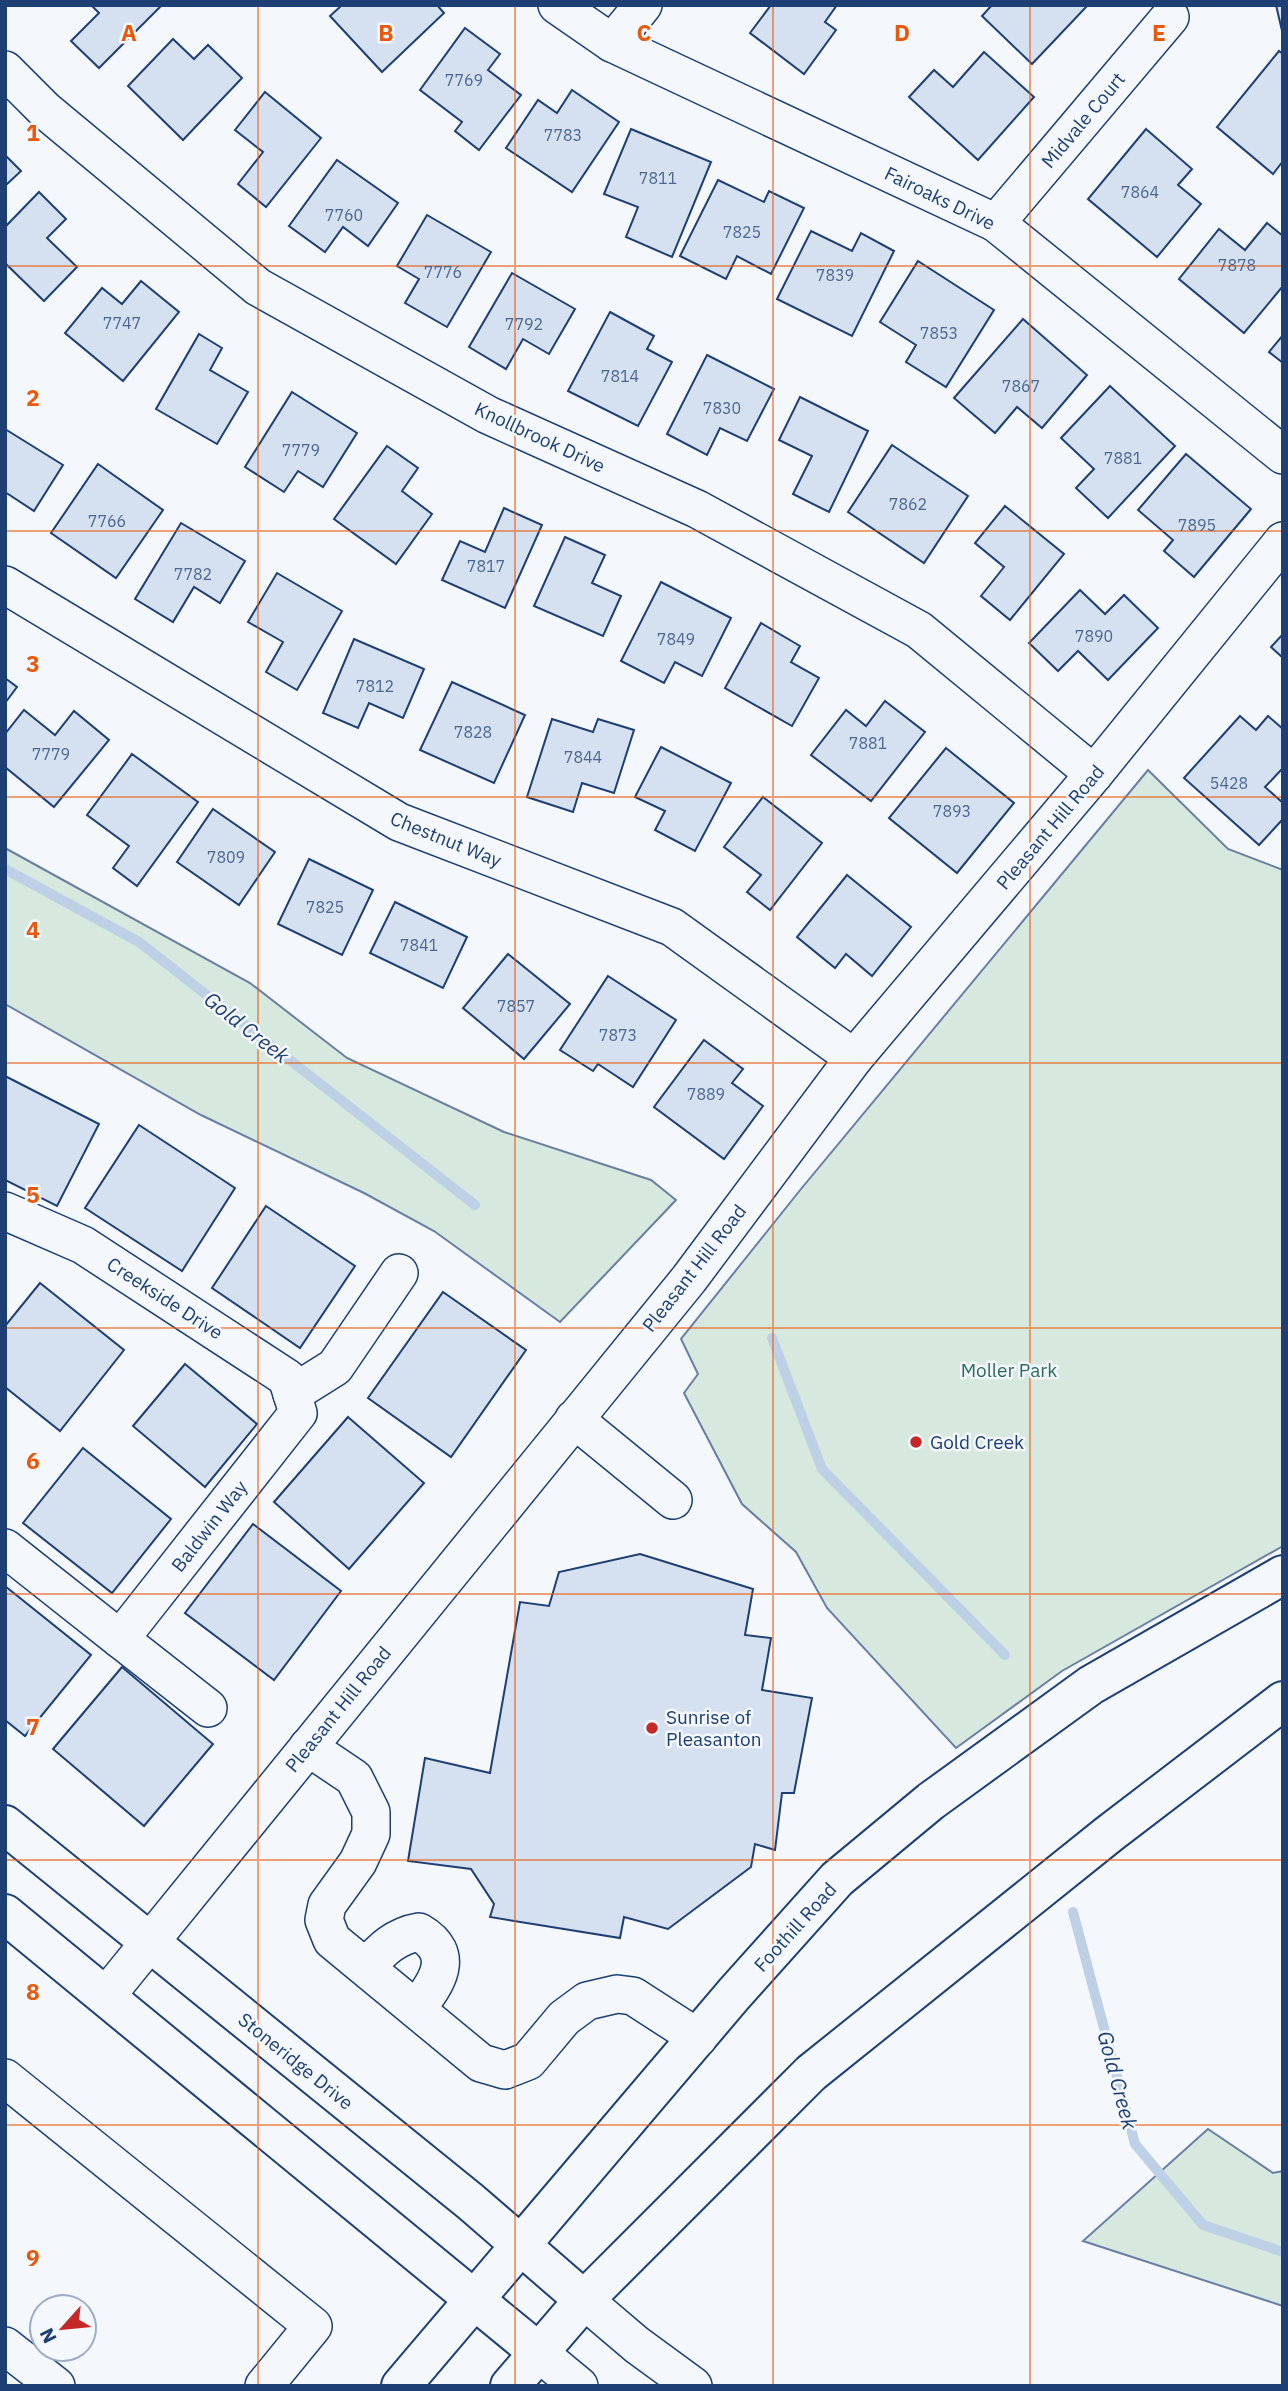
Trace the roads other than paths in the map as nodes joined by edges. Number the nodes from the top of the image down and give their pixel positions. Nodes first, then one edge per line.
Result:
1 (556, 5) edge
2 (643, 5) edge
3 (1170, 17) dead end
4 (612, 43) junction
5 (5, 70) edge
6 (996, 223) junction
7 (1283, 455) edge
8 (1283, 541) edge
9 (5, 585) edge
10 (1094, 774) junction
11 (854, 1058) junction
12 (5, 1211) edge
13 (399, 1273) dead end
14 (295, 1403) junction
15 (574, 1419) junction
16 (673, 1500) dead end
17 (5, 1548) edge
18 (1283, 1575) edge
19 (120, 1639) junction
20 (1283, 1701) edge
21 (208, 1708) dead end
22 (308, 1747) junction
23 (5, 1825) edge
24 (5, 1914) edge
25 (149, 1942) junction
26 (366, 1967) junction
27 (106, 1996) junction
28 (416, 2009) junction
29 (698, 2038) junction
30 (5, 2078) edge
31 (521, 2245) junction
32 (475, 2299) junction
33 (584, 2300) junction
34 (5, 2346) edge
35 (538, 2352) junction
36 (56, 2386) edge
37 (264, 2386) edge
38 (401, 2386) edge
39 (510, 2386) edge
40 (579, 2386) edge
41 (692, 2386) edge

1 - 4 street, Fairoaks Drive
2 - 4 street
3 - 6 street, Midvale Court
4 - 6 street, Fairoaks Drive
5 - 10 street, Knollbrook Drive
6 - 7 street, Fairoaks Drive
8 - 10 street, Pleasant Hill Road
9 - 11 street, Chestnut Way
10 - 11 street, Pleasant Hill Road
11 - 15 street, Pleasant Hill Road
12 - 14 street, Creekside Drive
13 - 14 street, Baldwin Way
14 - 19 street, Baldwin Way
15 - 16 street
15 - 22 street, Pleasant Hill Road
17 - 19 street
18 - 29 main road, Foothill Road
19 - 21 street
20 - 33 main road
22 - 25 street, Pleasant Hill Road
22 - 26 street
23 - 25 main road, Stoneridge Drive
24 - 27 main road
25 - 27 street, Pleasant Hill Road
25 - 31 main road, Stoneridge Drive
26 - 28 street
26 - 28 street
27 - 32 main road
28 - 29 street
29 - 31 main road, Foothill Road
30 - 37 street
31 - 32 main road, Foothill Road
31 - 33 main road, Stoneridge Drive
32 - 35 main road
32 - 38 main road, Foothill Road
33 - 35 main road
33 - 41 street
34 - 36 street
35 - 39 main road
35 - 40 street

